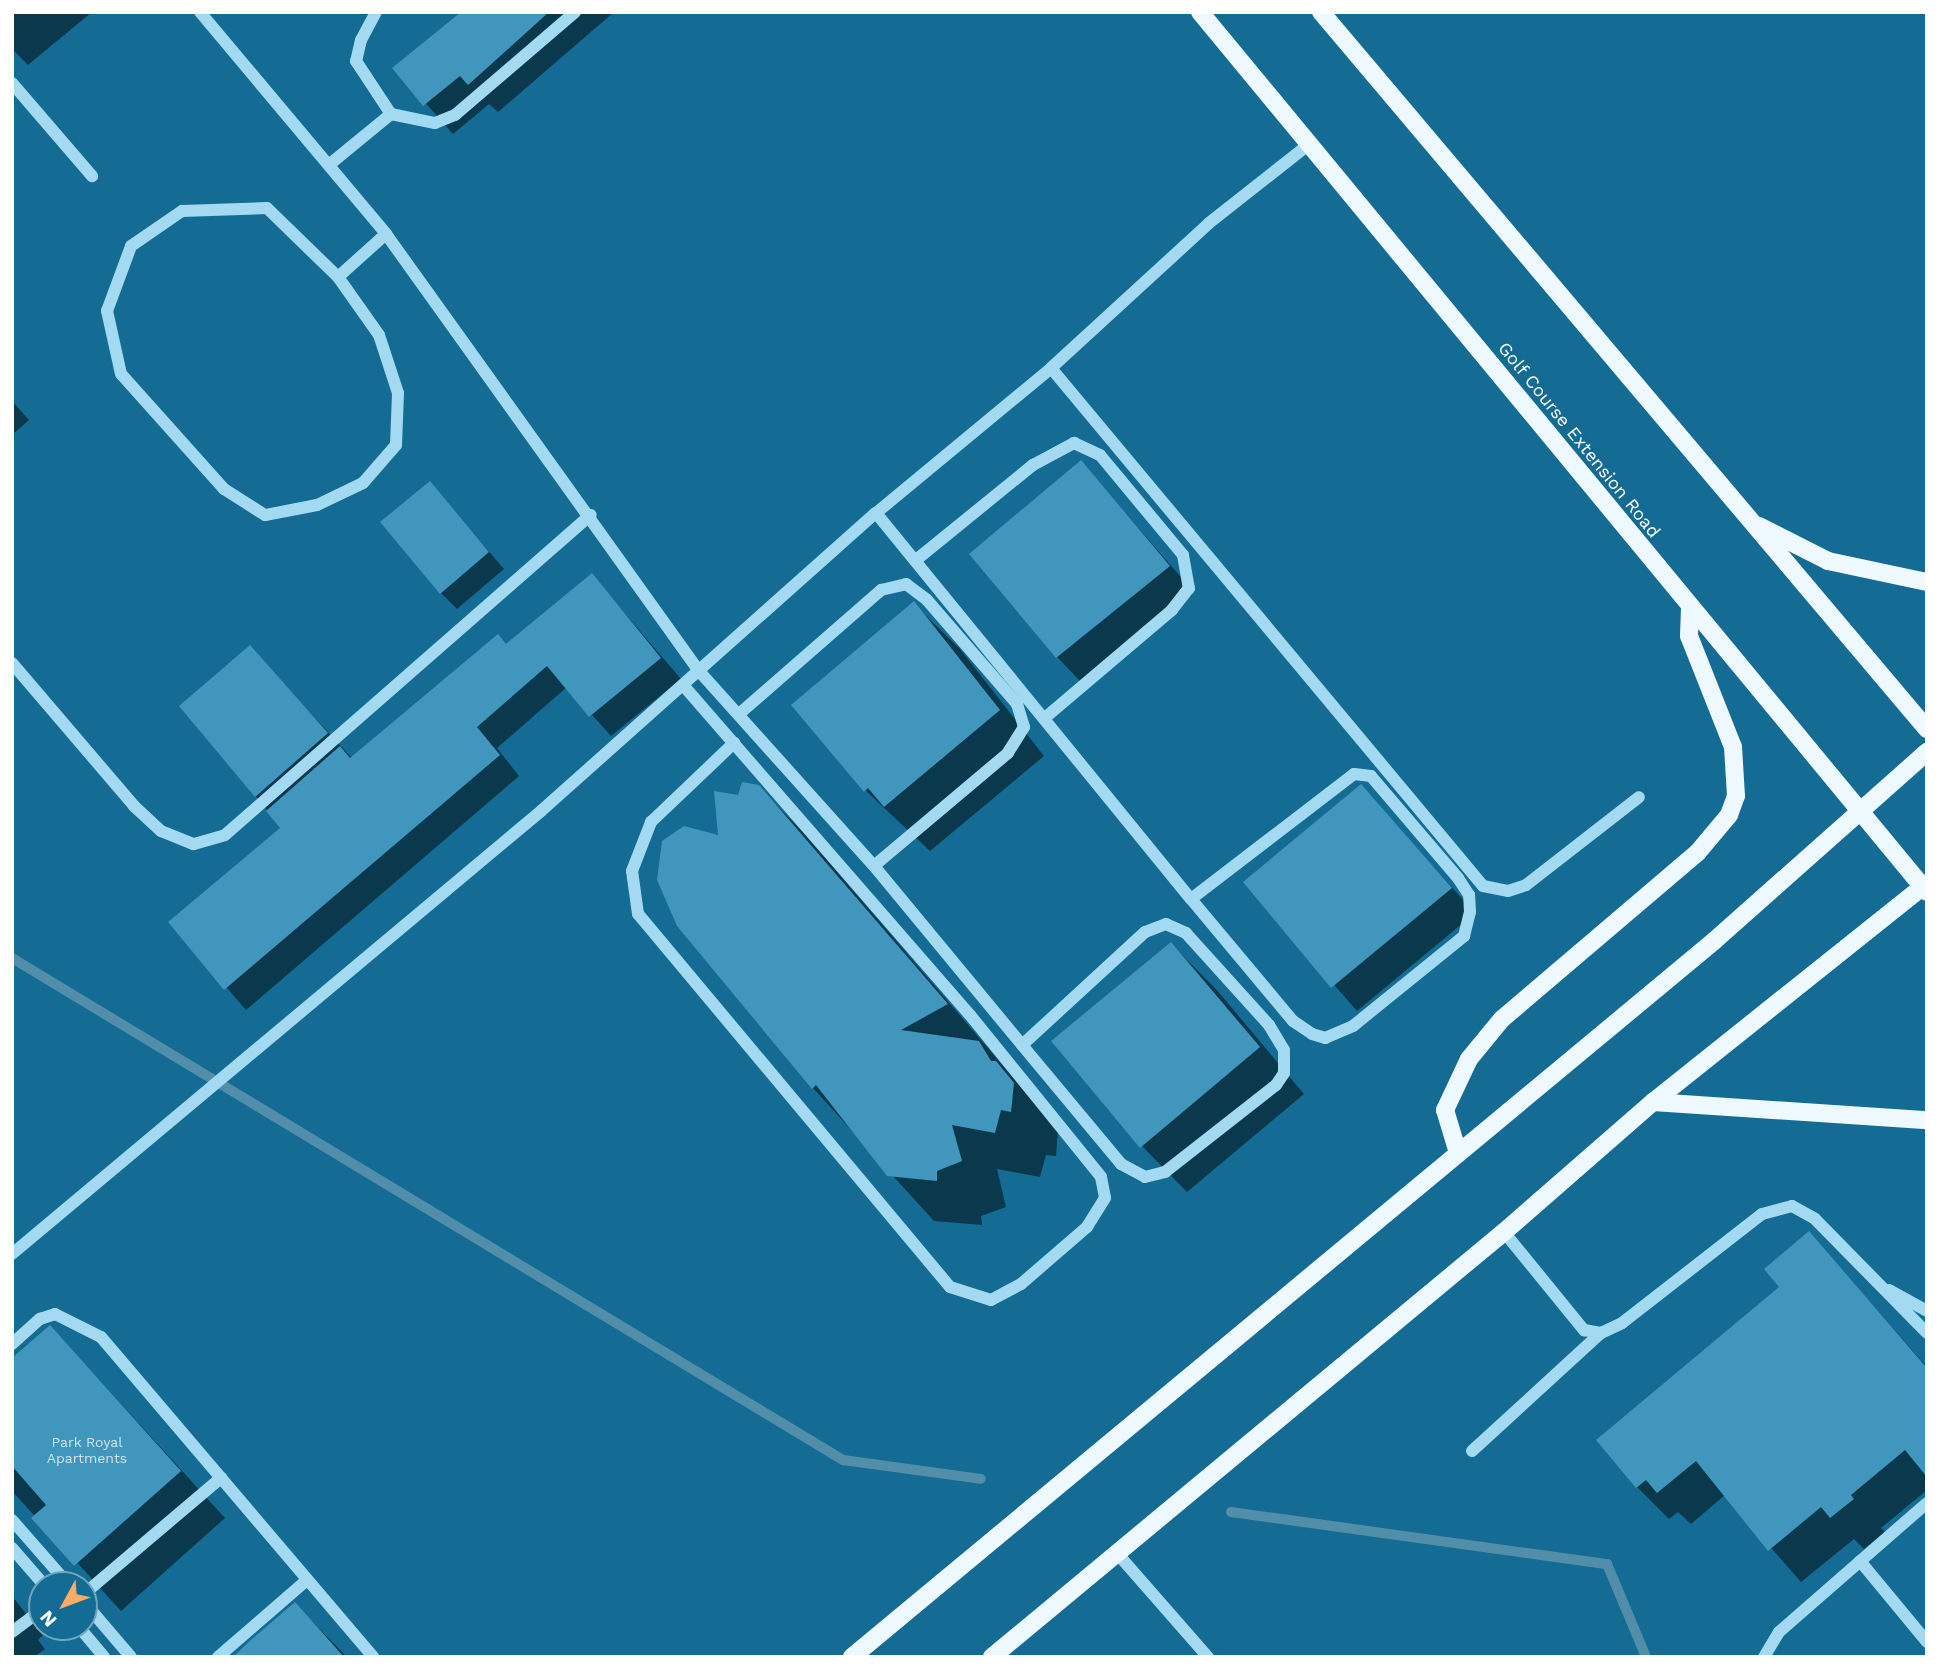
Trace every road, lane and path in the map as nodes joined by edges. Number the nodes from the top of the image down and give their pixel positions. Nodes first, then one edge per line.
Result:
1 (200, 12) edge
2 (376, 12) edge
3 (575, 12) edge
4 (1200, 12) edge
5 (1321, 12) edge
6 (12, 83) edge
7 (391, 114) junction
8 (1308, 145) junction
9 (330, 164) junction
10 (92, 176) dead end
11 (386, 234) junction
12 (338, 277) junction
13 (1051, 368) junction
14 (876, 513) junction
15 (591, 515) junction
16 (1752, 523) junction
17 (916, 560) junction
18 (1927, 582) edge
19 (1690, 609) junction
20 (12, 663) edge
21 (699, 671) junction
22 (683, 685) junction
23 (739, 715) junction
24 (1046, 718) junction
25 (1927, 729) edge
26 (734, 743) junction
27 (1927, 752) edge
28 (1639, 797) dead end
29 (1861, 809) junction
30 (874, 866) junction
31 (1925, 888) edge
32 (1191, 899) junction
33 (1023, 1045) junction
34 (1653, 1102) junction
35 (1927, 1119) edge
36 (1458, 1153) junction
37 (1504, 1233) junction
38 (12, 1254) edge
39 (1876, 1283) junction
40 (1927, 1311) edge
41 (1601, 1333) junction
42 (1927, 1333) edge
43 (12, 1344) edge
44 (1472, 1451) dead end
45 (221, 1478) junction
46 (1927, 1503) edge
47 (12, 1520) edge
48 (12, 1548) edge
49 (1116, 1552) junction
50 (1860, 1561) junction
51 (32, 1571) edge
52 (57, 1571) edge
53 (307, 1580) junction
54 (98, 1582) edge
55 (98, 1618) edge
56 (28, 1620) edge
57 (12, 1632) edge
58 (91, 1641) edge
59 (1927, 1642) edge
60 (1203, 1655) edge
61 (104, 1657) edge
62 (131, 1657) edge
63 (218, 1657) edge
64 (373, 1657) edge
65 (852, 1657) edge
66 (992, 1657) edge
67 (1764, 1657) edge

1 - 9 street
2 - 7 street
3 - 7 street
4 - 8 main road, Golf Course Extension Road
5 - 16 main road
6 - 10 street
7 - 9 street
8 - 13 street
8 - 19 main road, Golf Course Extension Road
9 - 11 street
11 - 12 street
11 - 15 street
12 - 12 street
13 - 14 street
13 - 28 street
14 - 17 street
14 - 21 street
15 - 20 street
15 - 21 street
16 - 18 main road
16 - 25 main road
17 - 24 street
17 - 24 street
19 - 29 main road, Golf Course Extension Road
19 - 36 main road
21 - 22 street
21 - 23 street
22 - 26 street
22 - 38 street
23 - 30 street
23 - 30 street
24 - 32 street
26 - 26 street
27 - 29 main road
29 - 31 main road, Golf Course Extension Road
29 - 36 main road
30 - 33 street
31 - 34 main road
32 - 32 street
33 - 33 street
34 - 35 main road
34 - 37 main road
36 - 65 main road
37 - 41 street
37 - 49 main road
39 - 40 street
39 - 41 street
39 - 42 street
41 - 44 street
43 - 45 street
45 - 53 street
45 - 54 street
46 - 50 street
47 - 52 street
48 - 51 street
49 - 60 street
49 - 66 main road
50 - 59 street
50 - 67 street
53 - 63 street
53 - 64 street
55 - 62 street
56 - 57 street
58 - 61 street

